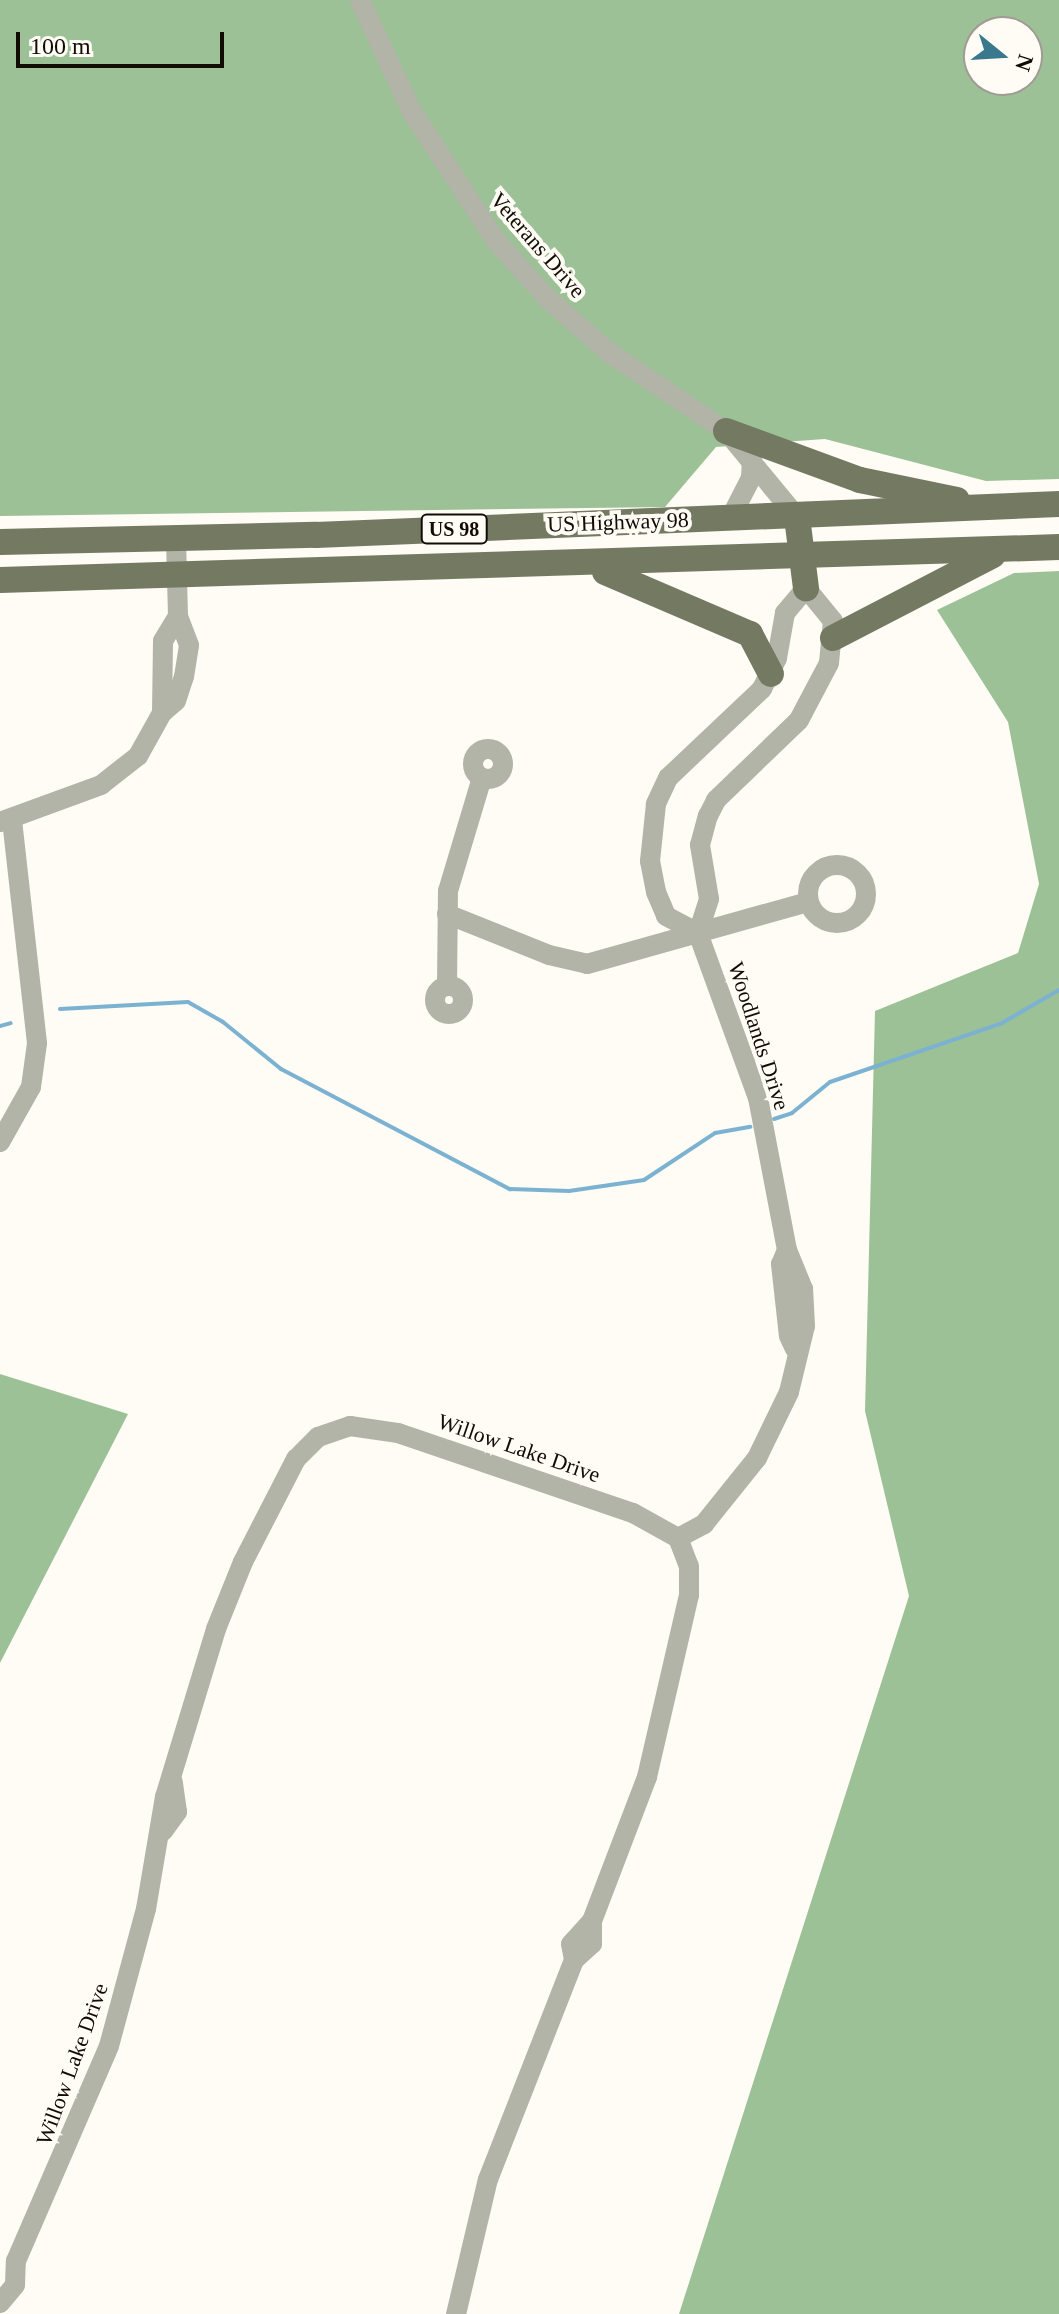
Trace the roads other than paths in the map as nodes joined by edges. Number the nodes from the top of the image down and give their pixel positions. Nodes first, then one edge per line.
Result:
1 (360, 0) edge
2 (726, 431) junction
3 (752, 459) junction
4 (1059, 504) edge
5 (991, 509) junction
6 (731, 517) junction
7 (797, 517) junction
8 (176, 539) junction
9 (0, 542) edge
10 (1059, 547) edge
11 (1002, 551) junction
12 (805, 558) junction
13 (587, 565) junction
14 (180, 576) junction
15 (0, 580) edge
16 (806, 588) junction
17 (833, 638) junction
18 (771, 674) junction
19 (482, 778) dead end
20 (6, 821) edge
21 (808, 902) dead end
22 (447, 914) junction
23 (698, 933) junction
24 (447, 986) dead end
25 (0, 1142) edge
26 (678, 1538) junction
27 (16, 2261) junction
28 (0, 2288) edge
29 (0, 2303) edge
30 (456, 2314) edge

1 - 2 street, Veterans Drive
2 - 3 street, Veterans Drive
2 - 5 main road
3 - 6 street
3 - 7 street, Veterans Drive
4 - 5 main road, US Highway 98 / US 98
5 - 7 main road, US Highway 98 / US 98
6 - 7 main road, US Highway 98 / US 98
6 - 8 main road, US Highway 98 / US 98
7 - 12 main road
8 - 9 main road, US 98
8 - 14 street
10 - 11 main road, US Highway 98 / US 98
11 - 12 main road, US Highway 98 / US 98
11 - 17 main road
12 - 13 main road, US Highway 98 / US 98
12 - 16 main road
13 - 14 main road, US Highway 98 / US 98
13 - 18 main road
14 - 15 main road, US 98
14 - 20 street
16 - 17 street
16 - 18 street
17 - 23 street
18 - 23 street
19 - 22 street
20 - 25 street
21 - 23 street
22 - 23 street
22 - 24 street
23 - 26 street, Woodlands Drive
26 - 27 street, Willow Lake Drive
26 - 30 street
27 - 28 street, Willow Lake Drive
27 - 29 street, Willow Lake Drive

